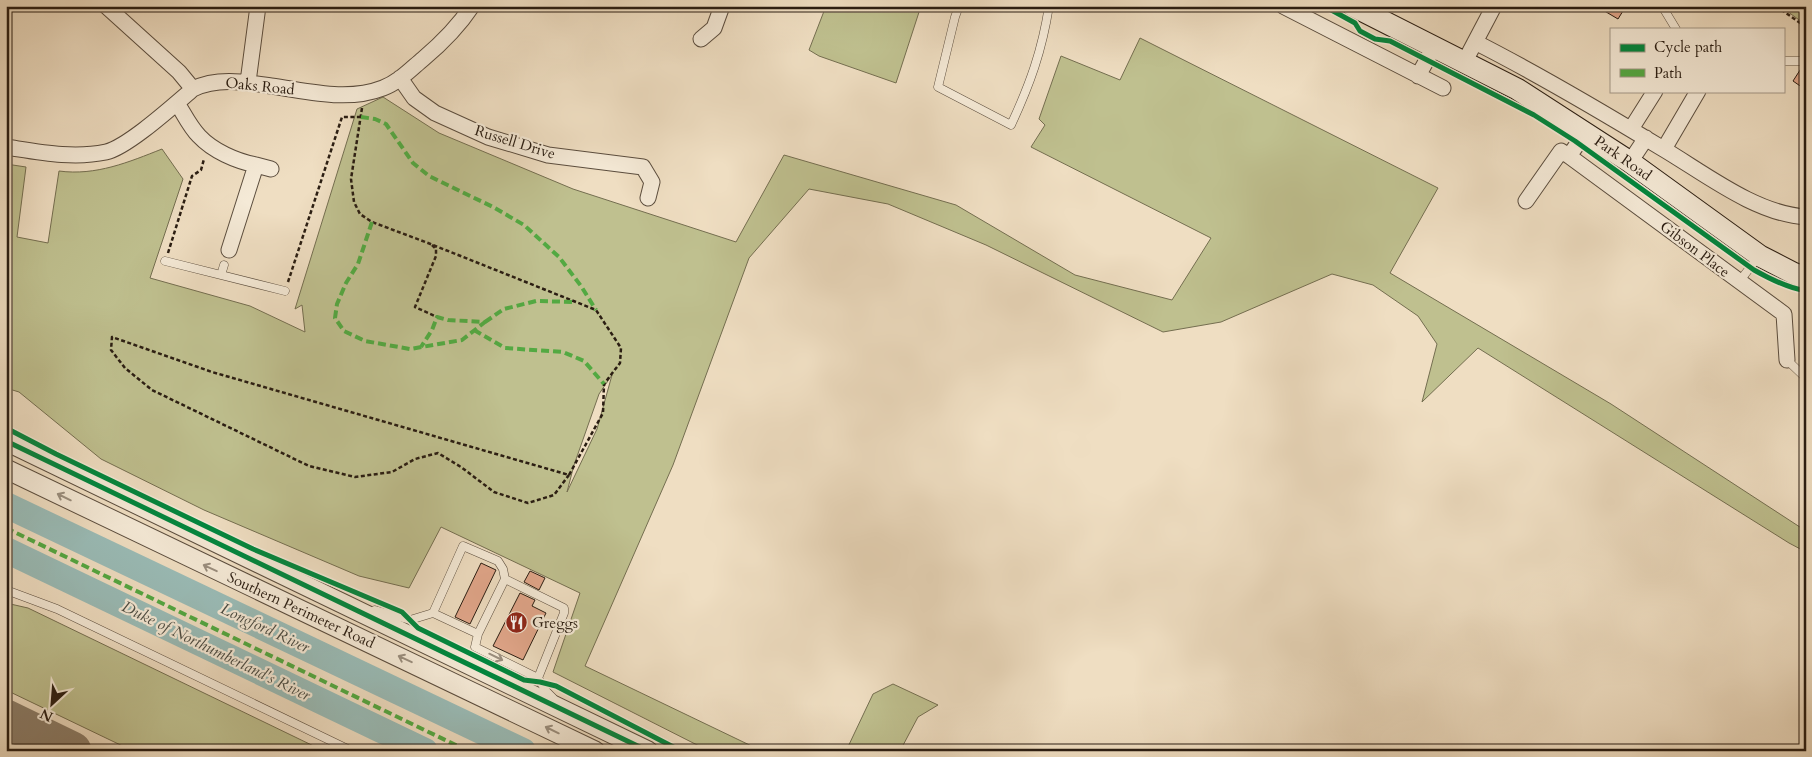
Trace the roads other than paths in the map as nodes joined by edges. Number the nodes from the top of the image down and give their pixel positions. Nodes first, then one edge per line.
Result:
1 (106, 6) edge
2 (258, 6) edge
3 (472, 6) edge
4 (722, 6) edge
5 (959, 6) edge
6 (1049, 6) edge
7 (1283, 6) edge
8 (1494, 6) edge
9 (1662, 6) edge
10 (1366, 9) edge
11 (1675, 28) edge
12 (701, 39) dead end
13 (1475, 42) junction
14 (1434, 47) junction
15 (1784, 61) edge
16 (1464, 62) junction
17 (1806, 63) edge
18 (1418, 76) junction
19 (400, 78) junction
20 (248, 82) junction
21 (1443, 88) dead end
22 (193, 89) junction
23 (1654, 92) edge
24 (1697, 92) edge
25 (177, 103) junction
26 (1631, 130) junction
27 (1586, 132) junction
28 (1646, 138) junction
29 (6, 147) edge
30 (1664, 149) junction
31 (1569, 156) junction
32 (1630, 162) junction
33 (256, 165) junction
34 (271, 169) dead end
35 (648, 198) dead end
36 (1526, 201) dead end
37 (1806, 217) edge
38 (229, 250) dead end
39 (1760, 256) junction
40 (165, 261) road end
41 (224, 265) dead end
42 (221, 276) junction
43 (1806, 278) edge
44 (1739, 282) junction
45 (285, 291) road end
46 (1787, 360) joint
47 (1806, 378) edge
48 (6, 441) edge
49 (6, 469) edge
50 (505, 579) junction
51 (302, 583) junction
52 (6, 590) edge
53 (433, 613) junction
54 (478, 634) junction
55 (538, 678) junction
56 (565, 711) junction
57 (352, 751) edge
58 (596, 751) edge
59 (648, 751) edge

1 - 22 street
2 - 20 street
3 - 19 street, Oaks Road
4 - 12 street
5 - 6 lane
7 - 18 street
8 - 13 street
9 - 11 lane
10 - 14 main road, Park Road
13 - 16 street
13 - 26 street
14 - 16 main road, Park Road
14 - 18 street
15 - 17 lane
16 - 27 main road, Park Road
18 - 21 street
19 - 20 street, Oaks Road
19 - 35 street, Russell Drive
20 - 22 street, Oaks Road
22 - 25 street, Oaks Road
23 - 26 street
24 - 30 street
25 - 29 street, Oaks Road
25 - 33 street
26 - 28 street
27 - 31 street
27 - 32 main road, Park Road
28 - 30 street
28 - 32 street
30 - 37 street
31 - 36 street
31 - 44 street, Gibson Place
32 - 39 main road, Park Road
33 - 34 street
33 - 38 street
39 - 43 main road, Park Road
39 - 44 lane
40 - 42 lane
41 - 42 lane
42 - 45 lane
44 - 46 street, Gibson Place
46 - 47 lane
48 - 51 street, Southern Perimeter Road
58 -> 49 street, Southern Perimeter Road
50 - 53 lane
50 - 54 lane
50 - 55 lane
51 - 53 lane
51 - 56 street, Southern Perimeter Road
52 - 57 lane
53 - 54 lane
54 -> 55 lane
55 - 56 lane
56 - 59 street, Southern Perimeter Road

